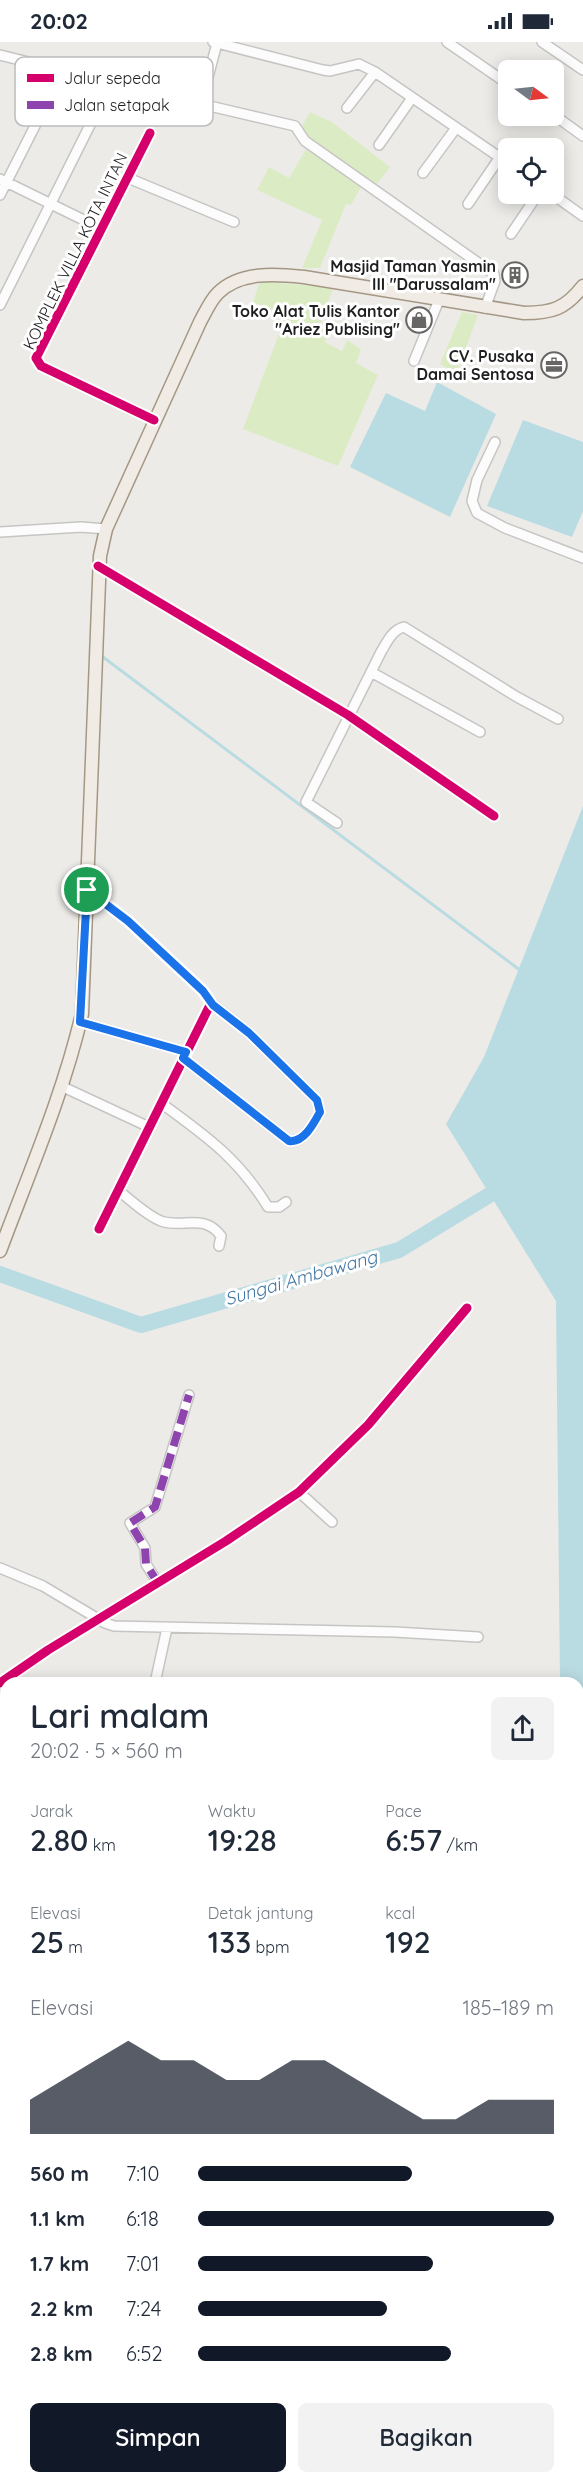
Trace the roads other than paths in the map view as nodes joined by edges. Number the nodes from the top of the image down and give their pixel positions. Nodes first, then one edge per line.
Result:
1 (447, 42) edge
2 (542, 42) edge
3 (215, 43) edge
4 (0, 55) edge
5 (15, 59) edge
6 (583, 70) edge
7 (375, 72) junction
8 (498, 77) edge
9 (412, 98) junction
10 (213, 107) edge
11 (347, 108) dead end
12 (564, 122) edge
13 (34, 126) edge
14 (90, 126) edge
15 (456, 128) junction
16 (150, 134) dead end
17 (583, 136) edge
18 (379, 145) dead end
19 (498, 156) edge
20 (498, 167) edge
21 (423, 173) dead end
22 (128, 178) junction
23 (3, 181) edge
24 (0, 195) edge
25 (564, 203) edge
26 (52, 204) junction
27 (468, 204) dead end
28 (531, 204) edge
29 (583, 216) edge
30 (234, 222) dead end
31 (102, 229) junction
32 (511, 234) dead end
33 (583, 286) edge
34 (439, 300) junction
35 (0, 305) edge
36 (485, 308) junction
37 (414, 361) dead end
38 (154, 420) junction
39 (495, 442) dead end
40 (106, 529) junction
41 (0, 532) edge
42 (583, 558) edge
43 (98, 566) junction
44 (371, 672) junction
45 (348, 715) junction
46 (558, 719) dead end
47 (480, 732) dead end
48 (494, 816) dead end
49 (337, 823) dead end
50 (87, 890) junction
51 (211, 1003) junction
52 (80, 1022) junction
53 (184, 1055) junction
54 (61, 1086) junction
55 (161, 1103) junction
56 (149, 1127) junction
57 (118, 1190) junction
58 (286, 1202) dead end
59 (99, 1228) dead end
60 (219, 1246) dead end
61 (0, 1251) edge
62 (467, 1308) dead end
63 (189, 1395) dead end
64 (299, 1492) junction
65 (332, 1522) dead end
66 (0, 1568) edge
67 (158, 1583) junction
68 (99, 1619) junction
69 (167, 1628) junction
70 (478, 1637) dead end
71 (9, 1677) edge
72 (156, 1677) edge

1 - 8 street
2 - 6 street
3 - 7 street
4 - 5 street
7 - 9 street
7 - 11 street
9 - 15 street
9 - 18 street
10 - 36 street
12 - 17 street
13 - 23 street
14 - 26 street
15 - 19 street
15 - 21 street
16 - 22 street, KOMPLEK VILLA KOTA INTAN
20 - 27 street
22 - 30 street
22 - 31 street, KOMPLEK VILLA KOTA INTAN
23 - 24 street
23 - 26 street
25 - 29 street
26 - 31 street
26 - 35 street
28 - 32 street
31 - 38 street, KOMPLEK VILLA KOTA INTAN
33 - 36 main road
34 - 36 main road
34 - 37 street
34 - 38 main road
38 - 40 main road
39 - 42 street
40 - 41 street
40 - 43 main road
43 - 45 street
43 - 50 main road
44 - 45 street
44 - 46 street
44 - 47 street
45 - 48 street
45 - 49 street
50 - 51 street
50 - 52 main road
51 - 53 street
51 - 53 street
52 - 53 street
52 - 54 main road
53 - 55 street
54 - 56 street
54 - 61 main road
55 - 56 street
55 - 58 street
56 - 57 street
57 - 59 street
57 - 60 street
62 - 64 street
63 - 67 street
64 - 65 street
64 - 67 street
66 - 68 street
67 - 68 street
68 - 69 street
68 - 71 street
69 - 70 street
69 - 72 street

